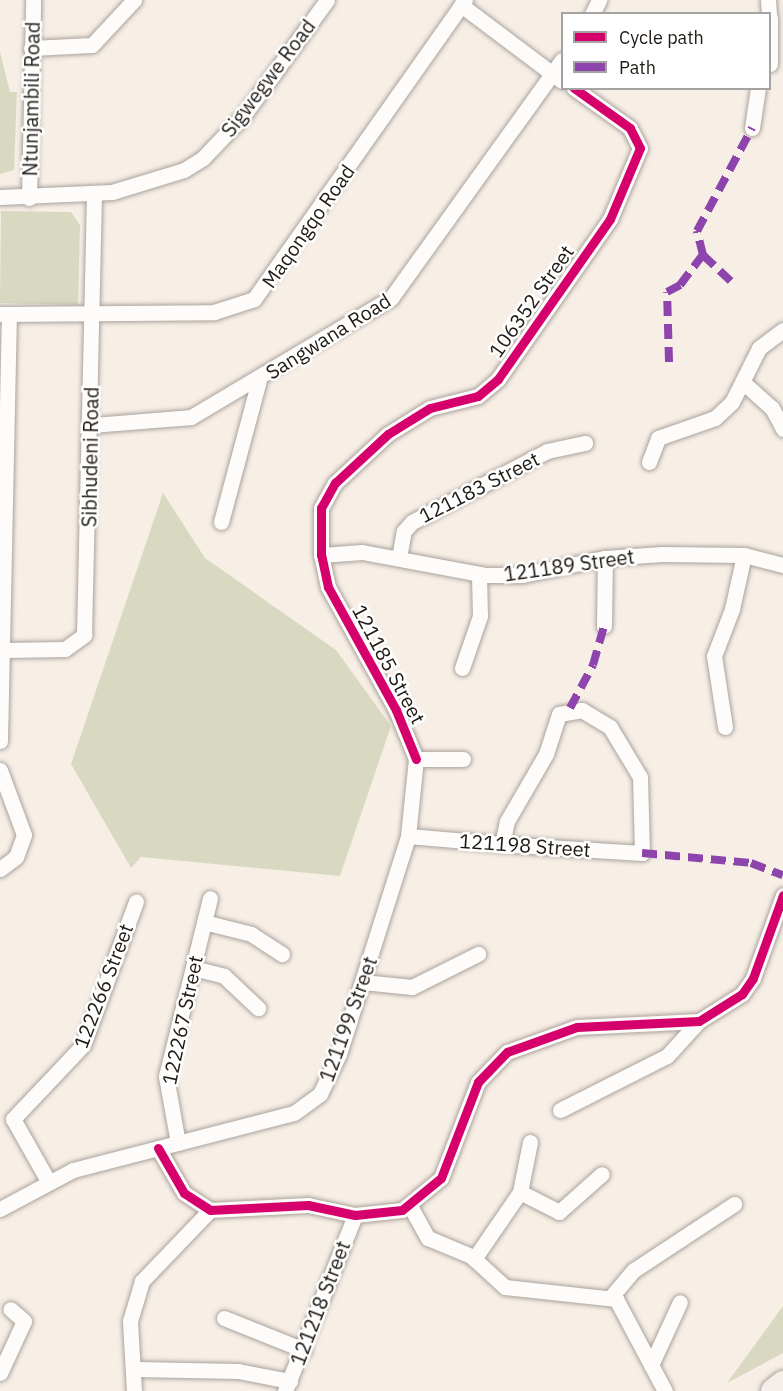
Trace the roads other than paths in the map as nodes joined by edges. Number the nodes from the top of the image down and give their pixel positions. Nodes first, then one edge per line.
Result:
1 (33, 0) edge
2 (134, 0) edge
3 (327, 0) edge
4 (463, 3) edge
5 (31, 48) junction
6 (558, 78) edge
7 (577, 90) edge
8 (758, 90) edge
9 (753, 128) dead end
10 (94, 194) junction
11 (0, 197) edge
12 (29, 198) junction
13 (93, 312) junction
14 (4, 314) edge
15 (783, 330) edge
16 (259, 380) junction
17 (745, 384) junction
18 (92, 425) junction
19 (783, 429) edge
20 (585, 443) dead end
21 (649, 462) dead end
22 (221, 522) dead end
23 (321, 555) junction
24 (744, 555) junction
25 (399, 558) junction
26 (605, 558) junction
27 (783, 565) edge
28 (479, 574) junction
29 (328, 587) joint
30 (604, 626) dead end
31 (5, 650) junction
32 (462, 668) dead end
33 (725, 727) dead end
34 (0, 741) edge
35 (416, 759) junction
36 (463, 759) dead end
37 (0, 770) edge
38 (408, 836) junction
39 (502, 844) junction
40 (0, 869) edge
41 (783, 895) edge
42 (210, 898) dead end
43 (136, 902) dead end
44 (204, 922) junction
45 (282, 954) dead end
46 (478, 954) dead end
47 (193, 968) junction
48 (363, 982) junction
49 (258, 1008) dead end
50 (699, 1021) junction
51 (560, 1110) dead end
52 (530, 1142) dead end
53 (178, 1143) junction
54 (158, 1148) junction
55 (602, 1174) dead end
56 (47, 1179) junction
57 (520, 1192) junction
58 (734, 1204) dead end
59 (410, 1206) junction
60 (0, 1209) edge
61 (210, 1210) junction
62 (355, 1215) junction
63 (474, 1258) junction
64 (611, 1297) junction
65 (680, 1302) dead end
66 (10, 1309) dead end
67 (224, 1318) dead end
68 (304, 1350) junction
69 (651, 1365) junction
70 (136, 1369) junction
71 (0, 1373) edge
72 (783, 1383) edge
73 (287, 1386) edge
74 (134, 1391) edge
75 (665, 1391) edge
76 (773, 1391) edge

1 - 5 street, Ntunjambili Road
2 - 5 street
3 - 10 street, Sigwegwe Road
4 - 6 street
4 - 13 street, Maqongqo Road
5 - 12 street, Ntunjambili Road
6 - 16 street, Sangwana Road
7 - 23 street, 106352 Street
8 - 9 street
10 - 12 street, Sigwegwe Road
10 - 13 street, Sibhudeni Road
11 - 12 street, Sigwegwe Road
13 - 14 street, Maqongqo Road
13 - 18 street, Sibhudeni Road
14 - 31 street
15 - 17 street
16 - 18 street, Sangwana Road
16 - 22 street
17 - 19 street
17 - 21 street
18 - 31 street, Sibhudeni Road
20 - 25 street, 121183 Street
23 - 25 street, 121189 Street
23 - 29 street, 106352 Street
24 - 26 street, 121189 Street
24 - 27 street, 121189 Street
24 - 33 street
25 - 28 street, 121189 Street
26 - 28 street, 121189 Street
26 - 30 street
28 - 32 street
29 - 35 street, 121185 Street
31 - 34 street
35 - 36 street
35 - 38 street, 121199 Street
37 - 40 street
38 - 39 street, 121198 Street
38 - 48 street, 121199 Street
39 - 39 street, 121198 Street
41 - 50 street
42 - 44 street, 122267 Street
43 - 56 street, 122266 Street
44 - 45 street
44 - 47 street, 122267 Street
46 - 48 street
47 - 49 street
47 - 53 street, 122267 Street
48 - 53 street, 121199 Street
50 - 51 street
50 - 59 street
52 - 57 street
53 - 54 street, 121199 Street
54 - 56 street, 121199 Street
54 - 61 street
55 - 57 street
56 - 60 street, 121199 Street
57 - 63 street
58 - 64 street
59 - 62 street
59 - 63 street
61 - 62 street
61 - 70 street
62 - 68 street, 121218 Street
63 - 64 street
64 - 69 street
65 - 69 street
66 - 71 street
67 - 68 street
68 - 73 street, 121218 Street
69 - 75 street
70 - 73 street
70 - 74 street
72 - 76 main road

